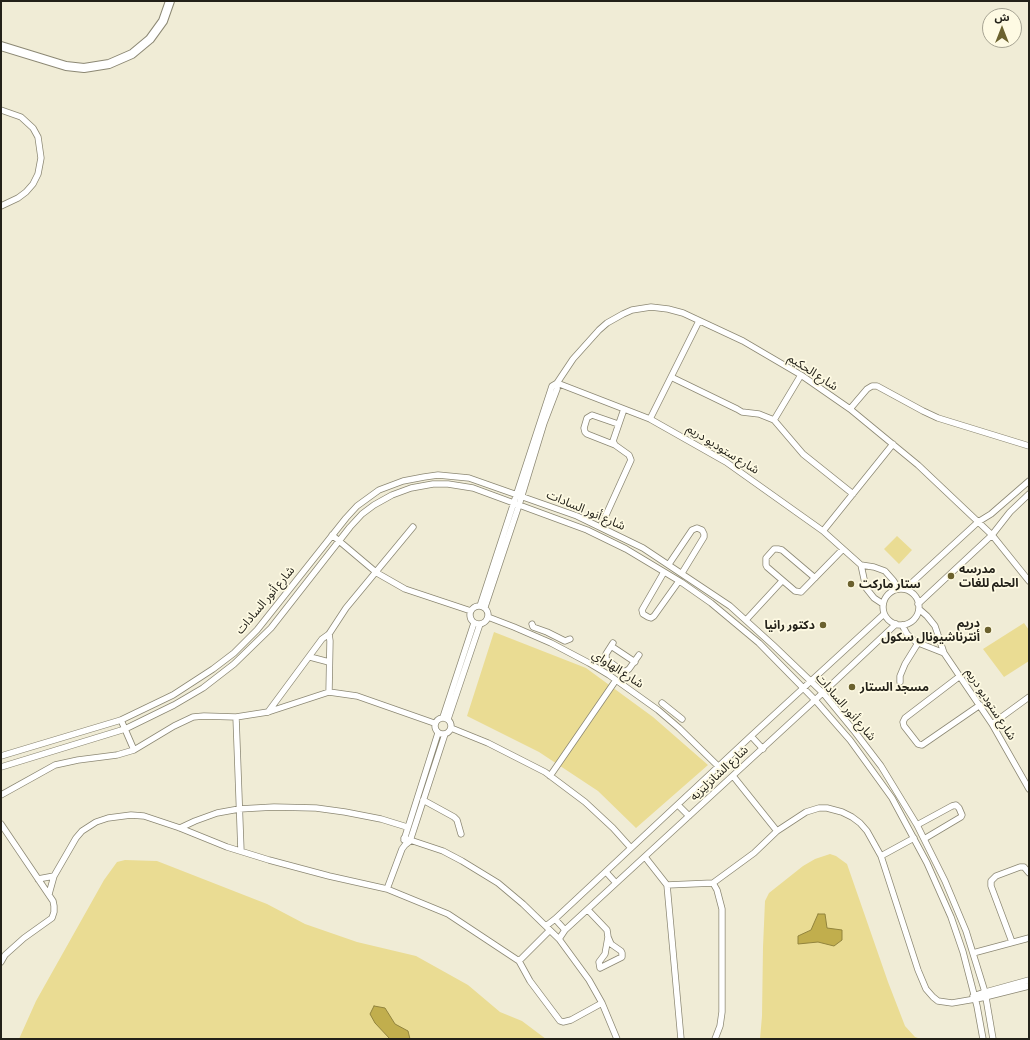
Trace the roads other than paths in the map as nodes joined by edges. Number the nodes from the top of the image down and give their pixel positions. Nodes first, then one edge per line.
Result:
1 (170, 1) edge
2 (1, 46) edge
3 (1, 110) edge
4 (1, 206) edge
5 (699, 321) junction
6 (801, 375) junction
7 (671, 377) junction
8 (557, 382) junction
9 (624, 409) junction
10 (850, 409) junction
11 (650, 419) junction
12 (774, 420) junction
13 (618, 424) junction
14 (893, 444) junction
15 (614, 445) junction
16 (1029, 446) edge
17 (1029, 481) edge
18 (396, 483) junction
19 (400, 492) junction
20 (853, 494) junction
21 (1029, 494) edge
22 (519, 495) junction
23 (516, 504) junction
24 (978, 522) junction
25 (413, 526) dead end
26 (601, 526) junction
27 (823, 531) junction
28 (332, 535) junction
29 (992, 535) junction
30 (339, 540) junction
31 (843, 550) junction
32 (669, 564) junction
33 (861, 564) junction
34 (664, 572) junction
35 (377, 573) junction
36 (682, 573) junction
37 (815, 578) junction
38 (679, 581) junction
39 (782, 581) junction
40 (1029, 581) edge
41 (902, 589) junction
42 (883, 604) junction
43 (482, 606) junction
44 (919, 606) junction
45 (471, 611) junction
46 (884, 614) junction
47 (488, 617) junction
48 (746, 620) junction
49 (477, 623) junction
50 (532, 624) dead end
51 (899, 624) junction
52 (547, 632) junction
53 (329, 634) junction
54 (554, 635) junction
55 (570, 639) dead end
56 (544, 640) junction
57 (551, 643) junction
58 (918, 643) junction
59 (944, 653) junction
60 (639, 655) dead end
61 (310, 657) junction
62 (329, 662) junction
63 (635, 662) junction
64 (615, 666) junction
65 (609, 675) junction
66 (960, 676) junction
67 (616, 680) junction
68 (811, 682) junction
69 (900, 682) dead end
70 (804, 688) junction
71 (329, 692) junction
72 (823, 693) junction
73 (1029, 697) edge
74 (815, 700) junction
75 (662, 703) dead end
76 (980, 705) junction
77 (669, 708) junction
78 (268, 712) junction
79 (675, 713) junction
80 (664, 715) junction
81 (236, 717) junction
82 (446, 718) junction
83 (682, 719) dead end
84 (121, 720) junction
85 (670, 720) junction
86 (434, 723) junction
87 (992, 724) junction
88 (451, 728) junction
89 (125, 729) junction
90 (438, 733) junction
91 (445, 734) junction
92 (750, 736) junction
93 (762, 748) junction
94 (134, 750) junction
95 (1, 756) edge
96 (1, 767) edge
97 (719, 767) junction
98 (550, 776) junction
99 (733, 776) junction
100 (1029, 789) edge
101 (1, 795) edge
102 (423, 800) junction
103 (678, 805) junction
104 (239, 809) junction
105 (690, 816) junction
106 (1, 824) edge
107 (917, 825) junction
108 (407, 827) junction
109 (180, 828) junction
110 (777, 831) junction
111 (461, 834) dead end
112 (914, 838) junction
113 (924, 839) junction
114 (406, 841) junction
115 (631, 848) junction
116 (240, 851) junction
117 (881, 856) junction
118 (645, 857) junction
119 (606, 872) junction
120 (1029, 873) edge
121 (54, 876) junction
122 (38, 879) junction
123 (616, 883) junction
124 (714, 883) junction
125 (667, 885) junction
126 (387, 889) junction
127 (48, 894) junction
128 (588, 910) junction
129 (555, 919) junction
130 (547, 928) junction
131 (565, 930) junction
132 (608, 937) junction
133 (1029, 938) edge
134 (559, 939) junction
135 (1012, 942) junction
136 (973, 953) junction
137 (519, 961) junction
138 (1, 962) edge
139 (1029, 980) edge
140 (1029, 986) edge
141 (986, 994) junction
142 (975, 997) junction
143 (602, 1003) junction
144 (616, 1039) edge
145 (681, 1039) edge
146 (715, 1039) edge
147 (983, 1039) edge
148 (993, 1039) edge

1 - 2 street
3 - 4 street
5 - 6 street, شارع الحكيم
5 - 7 street
5 - 8 street, شارع الحكيم
6 - 10 street, شارع الحكيم
6 - 12 street
7 - 11 street
7 - 12 street
8 - 9 street, شارع ستوديو دريم
8 - 22 street
9 - 11 street, شارع ستوديو دريم
9 - 13 street
10 - 14 street, شارع الحكيم
10 - 16 street
11 - 27 street, شارع ستوديو دريم
12 - 20 street
13 - 15 street
13 - 15 street
14 - 20 street
14 - 24 street, شارع الحكيم
15 - 26 street
17 - 24 street
18 - 19 street
18 - 22 street, شارع أنور السادات
18 - 28 street, شارع أنور السادات
19 - 23 street, شارع أنور السادات
19 - 30 street, شارع أنور السادات
20 - 27 street
21 - 29 street
22 - 23 street
22 - 26 street, شارع أنور السادات
23 - 34 street, شارع أنور السادات
23 - 43 street
24 - 29 street, شارع الحكيم
24 - 41 street
25 - 35 street
26 - 32 street, شارع أنور السادات
27 - 31 street, شارع ستوديو دريم
28 - 30 street
28 - 84 street, شارع أنور السادات
29 - 40 street, شارع الحكيم
29 - 44 street
30 - 35 street
30 - 89 street, شارع أنور السادات
31 - 33 street, شارع ستوديو دريم
31 - 37 street
32 - 36 street, شارع أنور السادات
32 - 36 street
33 - 41 street, شارع ستوديو دريم
33 - 42 street
34 - 38 street, شارع أنور السادات
34 - 38 street
35 - 45 street
35 - 53 street
36 - 48 street, شارع أنور السادات
37 - 39 street
37 - 39 street
38 - 70 street, شارع أنور السادات
39 - 48 street
41 - 42 street
41 - 44 street
42 - 46 street
43 - 45 street
43 - 47 street
44 - 51 street
44 - 59 street, شارع ستوديو دريم
45 - 49 street
46 - 51 street
46 - 68 street, شارع الشانزليزيه
47 - 49 street
47 - 56 street, شارع الهاواي
48 - 68 street, شارع أنور السادات
49 - 82 street
50 - 52 street
51 - 58 street
51 - 72 street, شارع الشانزليزيه
52 - 54 street
52 - 56 street
53 - 61 street
53 - 62 street
54 - 55 street
54 - 57 street
56 - 57 street, شارع الهاواي
57 - 65 street, شارع الهاواي
58 - 59 street
58 - 69 street
59 - 66 street, شارع ستوديو دريم
60 - 63 street
61 - 62 street
61 - 78 street
62 - 71 street
63 - 64 street
63 - 64 street
64 - 65 street
65 - 67 street, شارع الهاواي
66 - 76 street, شارع ستوديو دريم
66 - 76 street
67 - 80 street, شارع الهاواي
67 - 98 street
68 - 70 street, شارع الشانزليزيه
68 - 72 street, شارع أنور السادات
70 - 74 street, شارع أنور السادات
70 - 92 street, شارع الشانزليزيه
71 - 78 street
71 - 86 street
72 - 74 street, شارع الشانزليزيه
72 - 107 street, شارع أنور السادات
73 - 87 street
74 - 93 street, شارع الشانزليزيه
74 - 112 street, شارع أنور السادات
75 - 77 street
76 - 87 street, شارع ستوديو دريم
77 - 79 street
77 - 80 street
78 - 81 street
79 - 83 street
79 - 85 street
80 - 85 street, شارع الهاواي
81 - 94 street
81 - 104 street
82 - 86 street
82 - 88 street
84 - 89 street
84 - 95 street, شارع أنور السادات
85 - 97 street, شارع الهاواي
86 - 90 street
87 - 100 street, شارع ستوديو دريم
88 - 91 street
88 - 98 street
89 - 94 street
89 - 96 street, شارع أنور السادات
90 - 91 street
90 - 108 street
91 - 102 street
92 - 93 street
92 - 97 street, شارع الشانزليزيه
93 - 99 street, شارع الشانزليزيه
94 - 101 street
97 - 103 street, شارع الشانزليزيه
98 - 115 street
99 - 105 street, شارع الشانزليزيه
99 - 110 street
102 - 111 street
102 - 114 street
103 - 105 street
103 - 115 street, شارع الشانزليزيه
104 - 108 street
104 - 109 street
104 - 116 street
105 - 118 street, شارع الشانزليزيه
106 - 122 street
107 - 113 street, شارع أنور السادات
107 - 113 street
108 - 114 street
109 - 116 street
109 - 121 street
110 - 117 street
110 - 124 street
112 - 117 street
112 - 142 street, شارع أنور السادات
113 - 136 street, شارع أنور السادات
114 - 126 street
114 - 130 street
115 - 119 street, شارع الشانزليزيه
116 - 126 street
117 - 142 street
118 - 123 street, شارع الشانزليزيه
118 - 125 street
119 - 123 street
119 - 129 street, شارع الشانزليزيه
120 - 135 street
121 - 122 street
121 - 127 street
122 - 127 street
123 - 128 street, شارع الشانزليزيه
124 - 125 street
124 - 146 street
125 - 145 street
126 - 137 street
127 - 138 street
128 - 131 street, شارع الشانزليزيه
128 - 132 street
129 - 130 street, شارع الشانزليزيه
129 - 131 street
130 - 134 street
130 - 137 street, شارع الشانزليزيه
131 - 134 street, شارع الشانزليزيه
132 - 132 street
133 - 135 street
134 - 143 street
135 - 136 street
136 - 141 street, شارع أنور السادات
137 - 143 street
139 - 141 street
140 - 141 street
141 - 142 street
141 - 148 street, شارع أنور السادات
142 - 147 street, شارع أنور السادات
143 - 144 street

